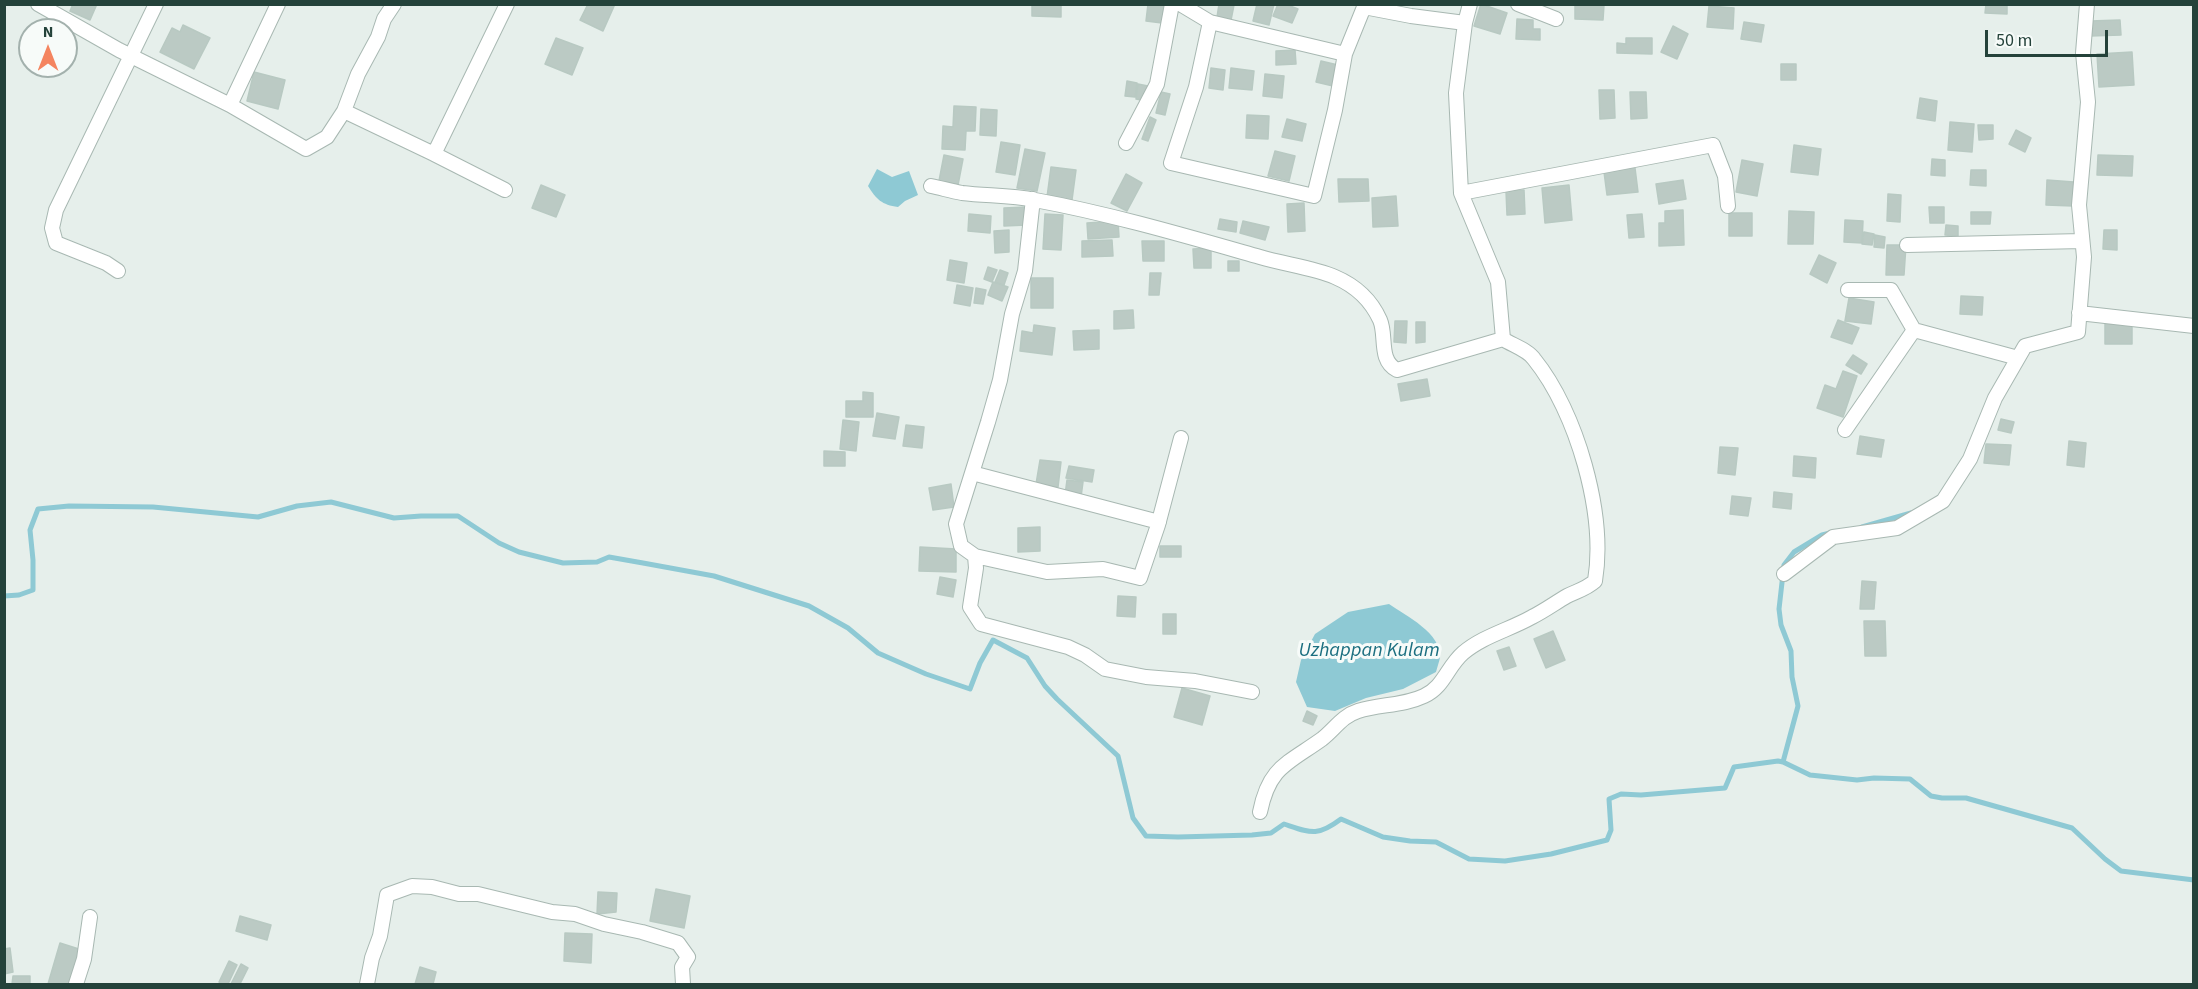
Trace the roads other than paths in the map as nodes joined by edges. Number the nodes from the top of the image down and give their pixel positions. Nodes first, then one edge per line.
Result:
1 (38, 4) edge
2 (156, 4) edge
3 (278, 4) edge
4 (394, 4) edge
5 (507, 4) edge
6 (1172, 4) edge
7 (1180, 4) edge
8 (1470, 4) edge
9 (1518, 4) edge
10 (2087, 4) edge
11 (1556, 19) dead end
12 (1210, 22) junction
13 (1465, 23) junction
14 (1345, 54) junction
15 (132, 55) junction
16 (230, 105) junction
17 (344, 111) junction
18 (1126, 143) dead end
19 (434, 153) junction
20 (931, 186) dead end
21 (505, 190) dead end
22 (1461, 193) junction
23 (1033, 199) junction
24 (1728, 206) dead end
25 (2082, 241) junction
26 (1907, 245) dead end
27 (118, 271) dead end
28 (1848, 290) dead end
29 (2079, 314) junction
30 (2193, 326) edge
31 (1914, 330) junction
32 (1503, 339) junction
33 (2018, 358) junction
34 (1845, 430) dead end
35 (1181, 438) dead end
36 (972, 473) junction
37 (1159, 522) junction
38 (975, 556) junction
39 (1784, 574) dead end
40 (1252, 692) dead end
41 (1260, 812) dead end
42 (90, 917) dead end
43 (76, 984) edge
44 (367, 984) edge
45 (683, 984) edge

1 - 15 street
2 - 15 street
3 - 16 street
4 - 17 street
5 - 19 street
6 - 18 street
7 - 12 street
8 - 13 street
9 - 11 street
10 - 25 street
12 - 14 street
12 - 14 street
13 - 14 street
13 - 22 street
15 - 16 street
15 - 27 street
16 - 17 street
17 - 19 street
19 - 21 street
20 - 23 street
22 - 24 street
22 - 32 street
23 - 32 street
23 - 36 street
25 - 26 street
25 - 29 street
28 - 31 street
29 - 30 street
29 - 33 street
31 - 33 street
31 - 34 street
32 - 41 street
33 - 39 street
35 - 37 street
36 - 37 street
36 - 38 street
37 - 38 street
38 - 40 street
42 - 43 street
44 - 45 street

